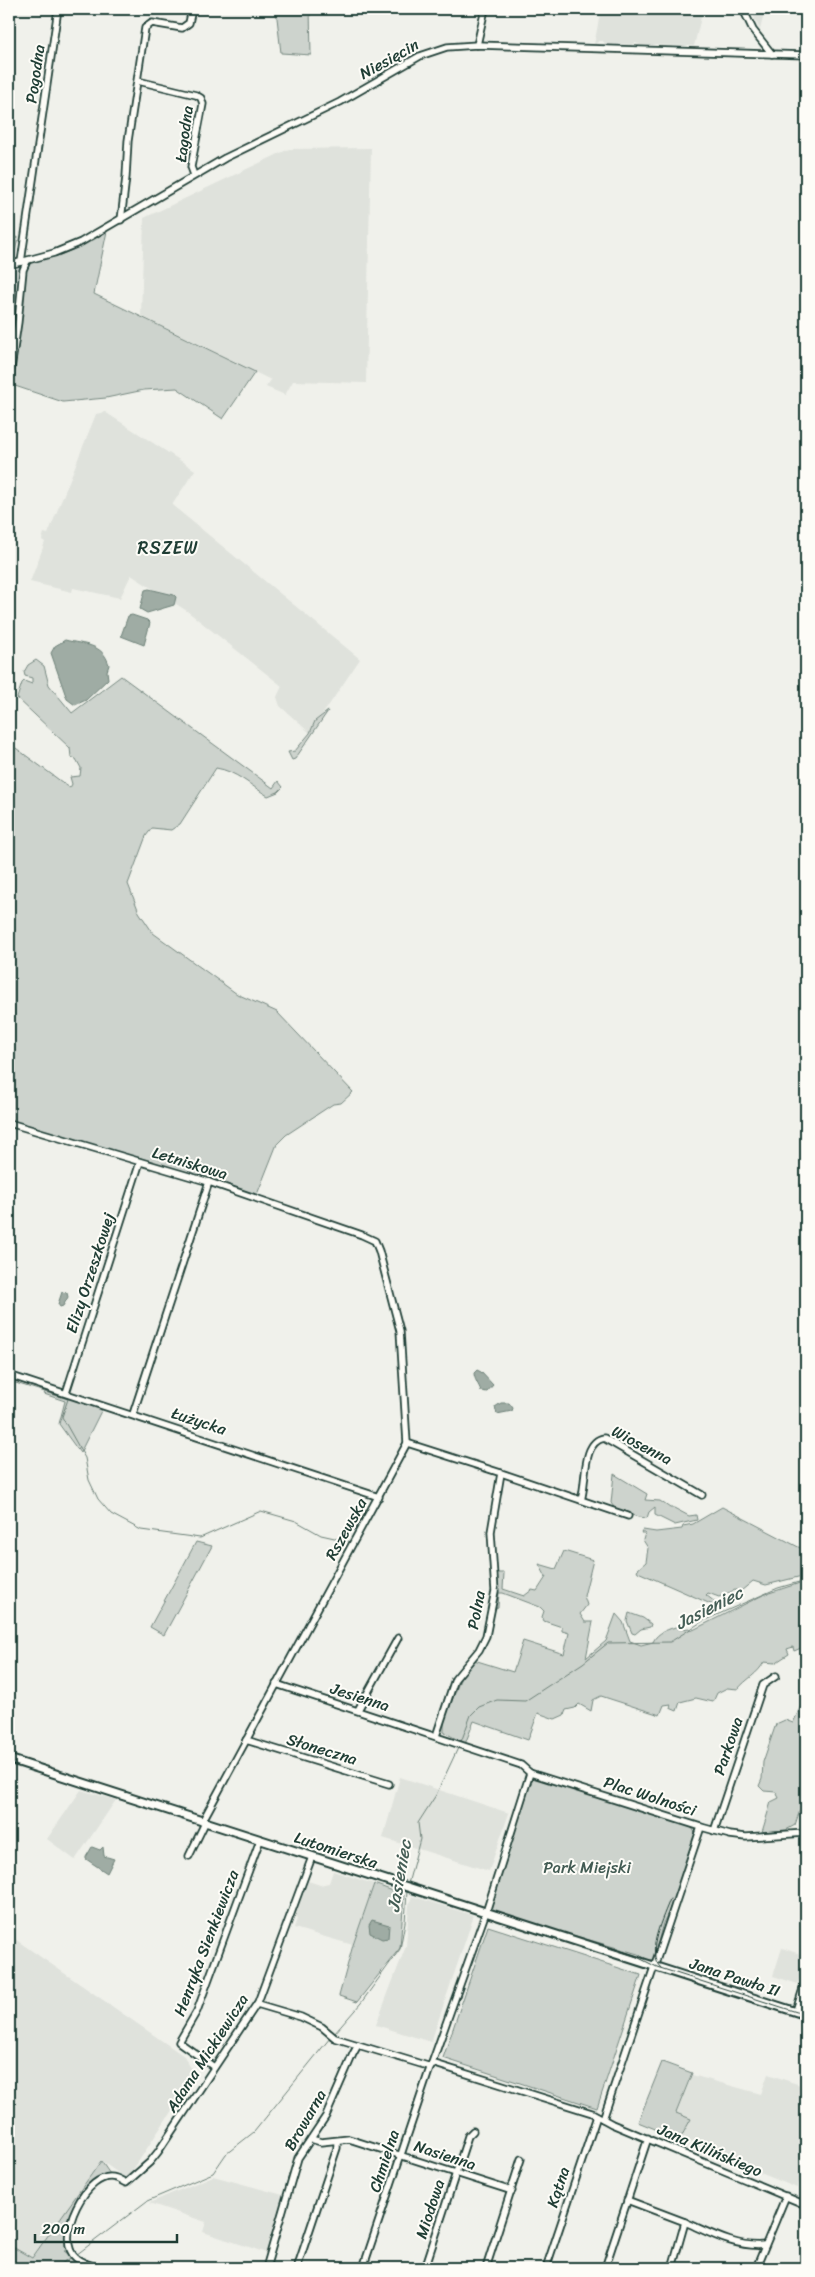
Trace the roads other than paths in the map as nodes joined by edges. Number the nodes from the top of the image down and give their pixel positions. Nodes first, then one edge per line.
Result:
1 (58, 9) edge
2 (192, 9) edge
3 (485, 9) edge
4 (743, 9) edge
5 (477, 45) junction
6 (772, 54) junction
7 (806, 55) edge
8 (138, 81) junction
9 (194, 176) junction
10 (121, 220) junction
11 (24, 262) junction
12 (9, 265) edge
13 (9, 382) edge
14 (9, 1123) edge
15 (140, 1162) junction
16 (209, 1182) junction
17 (9, 1374) edge
18 (66, 1393) junction
19 (133, 1414) junction
20 (408, 1443) junction
21 (501, 1473) junction
22 (702, 1495) dead end
23 (379, 1497) junction
24 (581, 1500) junction
25 (628, 1516) dead end
26 (398, 1638) dead end
27 (776, 1676) dead end
28 (276, 1684) junction
29 (358, 1710) junction
30 (436, 1736) junction
31 (246, 1740) junction
32 (9, 1759) edge
33 (530, 1773) junction
34 (389, 1784) dead end
35 (204, 1822) junction
36 (701, 1827) junction
37 (714, 1831) junction
38 (806, 1833) edge
39 (260, 1840) junction
40 (189, 1856) dead end
41 (312, 1857) junction
42 (484, 1912) junction
43 (655, 1966) junction
44 (806, 1979) edge
45 (256, 2004) junction
46 (796, 2011) junction
47 (806, 2015) edge
48 (358, 2046) junction
49 (432, 2065) junction
50 (214, 2067) junction
51 (597, 2116) junction
52 (603, 2120) junction
53 (474, 2131) dead end
54 (648, 2138) junction
55 (311, 2139) junction
56 (337, 2141) junction
57 (401, 2155) junction
58 (521, 2159) dead end
59 (456, 2174) junction
60 (512, 2191) junction
61 (786, 2196) junction
62 (627, 2200) junction
63 (806, 2205) edge
64 (685, 2222) junction
65 (765, 2245) junction
66 (101, 2268) edge
67 (266, 2268) edge
68 (297, 2268) edge
69 (363, 2268) edge
70 (425, 2268) edge
71 (486, 2268) edge
72 (546, 2268) edge
73 (605, 2268) edge
74 (672, 2268) edge
75 (756, 2268) edge

1 - 11 street, Pogodna
2 - 8 street
3 - 5 street
4 - 6 street
5 - 6 street, Niesięcin
5 - 9 street, Niesięcin
6 - 7 street, Niesięcin
8 - 9 street, Łagodna
8 - 10 street
9 - 10 street, Niesięcin
10 - 11 street, Niesięcin
11 - 12 street, Niesięcin
11 - 13 street, Pogodna
14 - 15 street, Letniskowa
15 - 16 street, Letniskowa
15 - 18 street, Elizy Orzeszkowej
16 - 19 street
16 - 20 street, Letniskowa
17 - 18 street, Łużycka
18 - 19 street, Łużycka
19 - 23 street, Łużycka
20 - 21 street
20 - 23 street, Rszewska
21 - 24 street
21 - 30 street, Polna
22 - 24 street, Wiosenna
23 - 28 street, Rszewska
24 - 25 street
26 - 29 street
27 - 37 street, Parkowa
28 - 29 street, Jesienna
28 - 31 street, Rszewska
29 - 30 street, Jesienna
30 - 33 street
31 - 34 street, Słoneczna
31 - 35 street, Rszewska
32 - 35 main road, Lutomierska
33 - 36 street, Plac Wolności
33 - 42 street
35 - 39 main road, Lutomierska
35 - 40 street, Rszewska
36 - 37 street
36 - 43 street, Plac Wolności
37 - 38 street
39 - 41 main road, Lutomierska
39 - 50 street, Henryka Sienkiewicza
41 - 42 main road, Lutomierska
41 - 45 street, Adama Mickiewicza
42 - 43 main road, Lutomierska
42 - 49 street
43 - 46 main road, Jana Pawła II
43 - 52 street, Plac Wolności
44 - 46 street
45 - 48 street
45 - 50 street, Adama Mickiewicza
46 - 47 main road, Jana Pawła II
48 - 49 street
48 - 55 street, Browarna
49 - 51 street
49 - 57 street, Chmielna
50 - 66 street, Adama Mickiewicza
51 - 52 street
51 - 72 street, Kątna
52 - 54 street, Jana Kilińskiego
53 - 59 street, Miodowa
54 - 61 street, Jana Kilińskiego
54 - 62 street
55 - 56 street, Nasienna
55 - 67 street, Browarna
56 - 57 street, Nasienna
56 - 68 street
57 - 59 street, Nasienna
57 - 69 street, Chmielna
58 - 60 street
59 - 60 street, Nasienna
59 - 70 street, Miodowa
60 - 71 street
61 - 63 street, Jana Kilińskiego
61 - 65 street
62 - 64 street
62 - 73 street
64 - 65 street
64 - 74 street
65 - 75 street

